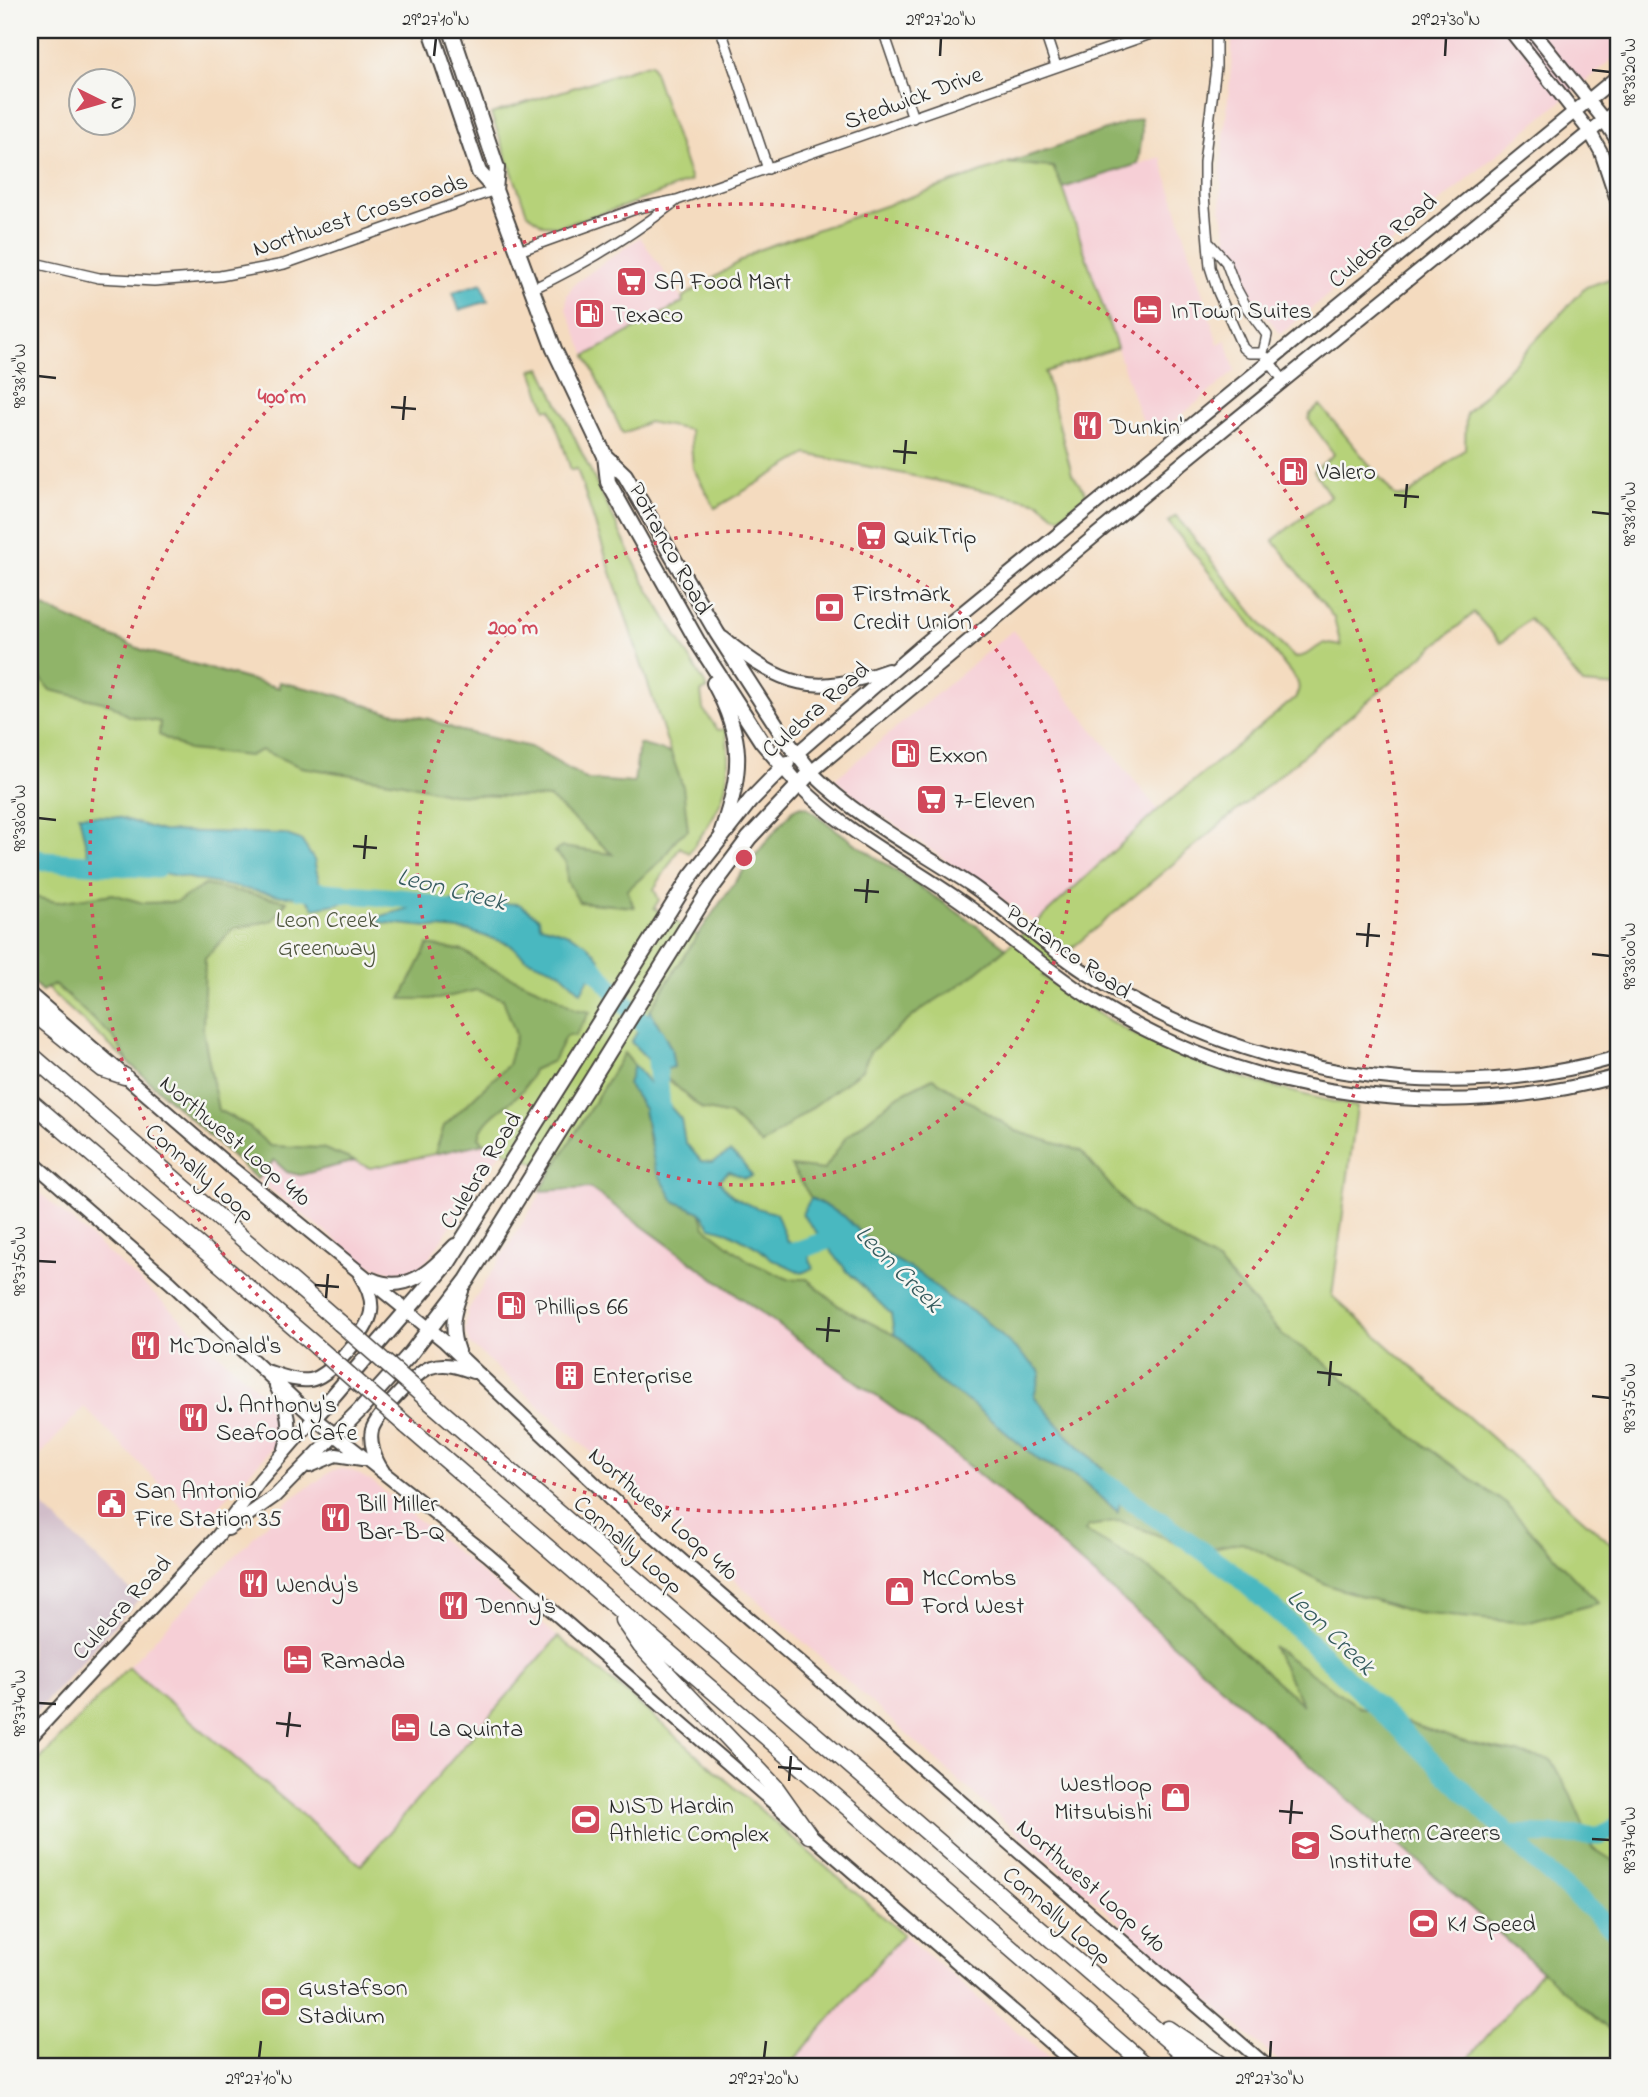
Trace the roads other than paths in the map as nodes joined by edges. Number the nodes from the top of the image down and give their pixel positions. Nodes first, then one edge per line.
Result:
1 (431, 30) edge
2 (451, 30) edge
3 (720, 30) edge
4 (883, 30) edge
5 (1044, 30) edge
6 (1162, 30) edge
7 (1216, 30) edge
8 (1510, 30) edge
9 (1532, 30) edge
10 (1056, 66) junction
11 (1618, 76) edge
12 (1588, 101) junction
13 (1618, 109) edge
14 (1574, 113) junction
15 (913, 118) junction
16 (1604, 120) junction
17 (1590, 132) junction
18 (1618, 142) edge
19 (768, 169) junction
20 (495, 190) junction
21 (677, 200) junction
22 (1618, 203) edge
23 (1210, 244) junction
24 (516, 252) junction
25 (30, 262) edge
26 (530, 290) junction
27 (1266, 357) junction
28 (1283, 380) junction
29 (605, 456) junction
30 (716, 633) junction
31 (700, 646) junction
32 (898, 666) junction
33 (796, 754) junction
34 (782, 767) junction
35 (811, 772) junction
36 (799, 785) junction
37 (719, 838) junction
38 (1083, 971) junction
39 (1073, 987) junction
40 (30, 994) edge
41 (30, 1010) edge
42 (30, 1055) edge
43 (1618, 1057) edge
44 (1276, 1058) junction
45 (124, 1076) junction
46 (1618, 1076) edge
47 (1271, 1077) junction
48 (30, 1101) edge
49 (30, 1160) edge
50 (467, 1233) junction
51 (357, 1270) junction
52 (467, 1280) junction
53 (408, 1311) junction
54 (429, 1329) junction
55 (460, 1355) junction
56 (263, 1370) junction
57 (480, 1375) junction
58 (314, 1418) junction
59 (335, 1435) junction
60 (282, 1455) junction
61 (371, 1463) junction
62 (384, 1472) junction
63 (293, 1479) junction
64 (608, 1496) joint
65 (622, 1509) joint
66 (217, 1537) junction
67 (610, 1601) junction
68 (30, 1738) edge
69 (809, 1835) junction
70 (1101, 1982) junction
71 (1078, 2067) edge
72 (1148, 2067) edge
73 (1199, 2067) edge
74 (1224, 2067) edge
75 (1268, 2067) edge

1 - 20 main road
2 - 20 main road
3 - 19 street
4 - 15 street
5 - 10 street
6 - 10 street, Stedwick Drive
7 - 23 street
8 - 14 main road
9 - 12 main road
10 - 15 street, Stedwick Drive
11 - 12 main road, Culebra Road
12 - 14 main road, Culebra Road
12 - 16 main road
13 - 16 main road, Culebra Road
14 - 17 main road
14 - 27 main road, Culebra Road
15 - 19 street, Stedwick Drive
16 - 17 main road, Culebra Road
16 - 18 main road
17 - 22 main road
17 - 28 main road, Culebra Road
19 - 21 street, Stedwick Drive
20 - 24 main road
20 - 25 street, Northwest Crossroads
21 - 24 street, Stedwick Drive
21 - 26 street, Stedwick Drive
23 - 27 street
23 - 27 street
24 - 26 main road
26 - 29 main road
27 - 28 street
27 - 32 main road, Culebra Road
28 - 35 main road, Culebra Road
29 - 30 main road, Potranco Road
29 - 31 main road, Potranco Road
30 - 32 main road
30 - 33 main road, Potranco Road
31 - 34 main road, Potranco Road
31 - 37 main road
32 - 33 main road, Culebra Road
33 - 34 main road, Culebra Road
33 - 35 main road, Potranco Road
34 - 36 main road, Potranco Road
34 - 37 main road, Culebra Road
35 - 36 main road, Culebra Road
35 - 38 main road, Potranco Road
36 - 39 main road, Potranco Road
36 - 52 main road, Culebra Road
37 - 50 main road, Culebra Road
38 - 39 main road
38 - 44 main road, Potranco Road
39 - 47 main road, Potranco Road
40 - 45 main road, Northwest Loop 410
41 - 45 highway
42 - 70 highway, Connally Loop, bridge
43 - 44 main road, Potranco Road
44 - 47 main road
45 - 51 main road, Northwest Loop 410
46 - 47 main road, Potranco Road
48 - 67 highway, bridge
49 - 56 main road
50 - 51 main road
50 - 53 main road, Culebra Road
51 - 53 main road, Northwest Loop 410
51 - 56 main road
52 - 54 main road, Culebra Road
52 - 55 main road
53 - 54 main road, Northwest Loop 410
53 - 58 main road, Culebra Road
54 - 55 main road, Northwest Loop 410
54 - 59 main road, Culebra Road
55 - 57 main road, Northwest Loop 410
56 - 58 main road
56 - 60 main road
57 - 62 main road
57 - 64 main road, Northwest Loop 410
58 - 59 main road
58 - 60 main road, Culebra Road
59 - 61 main road
59 - 63 main road, Culebra Road
60 - 66 main road, Culebra Road
61 - 62 main road
61 - 63 main road
62 - 69 main road
63 - 66 main road, Culebra Road
64 - 65 main road, Northwest Loop 410
65 - 75 main road, Northwest Loop 410
66 - 68 main road, Culebra Road
67 - 69 highway
67 - 72 highway
69 - 71 main road
70 - 73 highway, Connally Loop
70 - 74 highway

